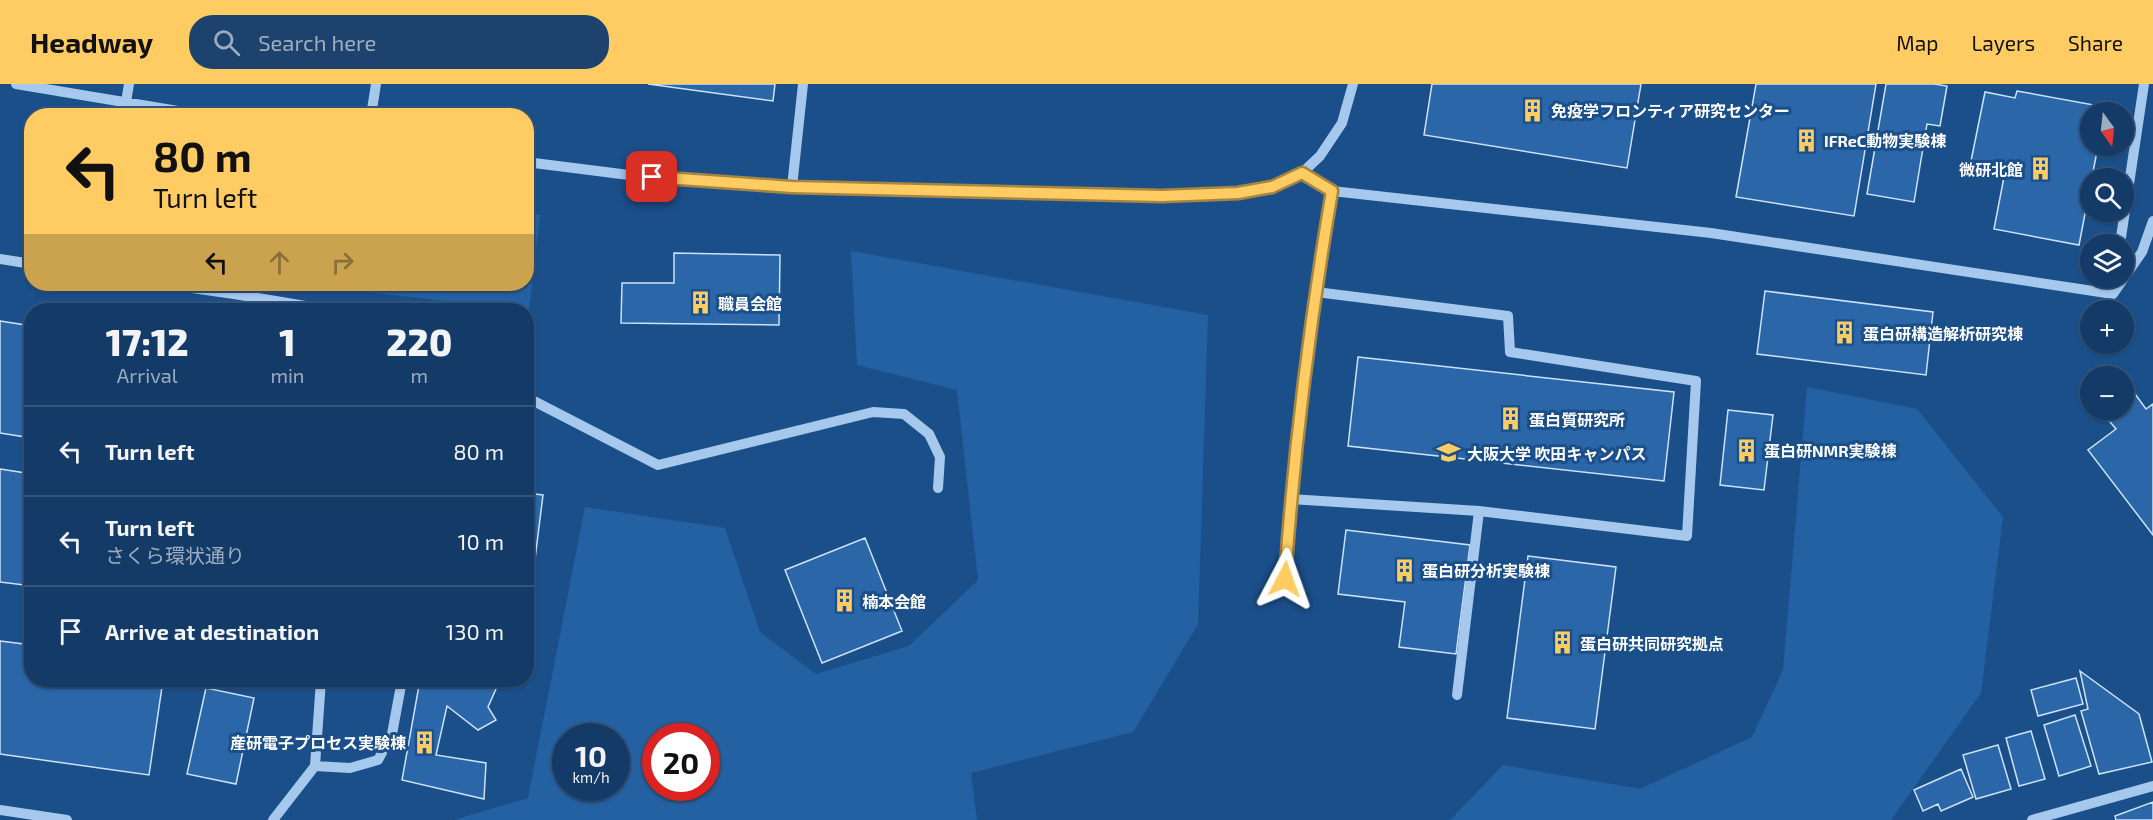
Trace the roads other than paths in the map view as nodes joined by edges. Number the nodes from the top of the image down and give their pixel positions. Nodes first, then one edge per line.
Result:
1 (15, 84) edge
2 (129, 84) edge
3 (376, 84) edge
4 (803, 84) edge
5 (1353, 84) edge
6 (2145, 84) edge
7 (126, 102) junction
8 (161, 108) edge
9 (372, 108) edge
10 (534, 163) edge
11 (1302, 173) junction
12 (792, 187) junction
13 (1332, 191) junction
14 (2153, 221) edge
15 (2122, 234) edge
16 (0, 259) edge
17 (24, 263) edge
18 (2114, 288) edge
19 (244, 291) edge
20 (1316, 292) junction
21 (2113, 294) junction
22 (298, 303) edge
23 (534, 402) edge
24 (938, 488) dead end
25 (1290, 499) junction
26 (1479, 512) junction
27 (1285, 579) dead end
28 (321, 687) edge
29 (401, 687) edge
30 (1457, 695) dead end
31 (315, 766) junction
32 (2153, 786) edge
33 (0, 810) edge
34 (67, 820) edge
35 (273, 820) edge
36 (2032, 820) edge

1 - 7 street
2 - 7 street
3 - 9 street
4 - 12 street
5 - 11 street
6 - 15 street
7 - 8 street
10 - 12 street
11 - 12 street
11 - 13 street
13 - 20 street
13 - 21 street
14 - 21 street
16 - 17 street
18 - 21 street
19 - 22 street
20 - 25 street
20 - 26 street
23 - 24 street
25 - 26 street
25 - 27 street
26 - 30 street
28 - 31 street
29 - 31 street
31 - 35 street
32 - 36 street
33 - 34 street

